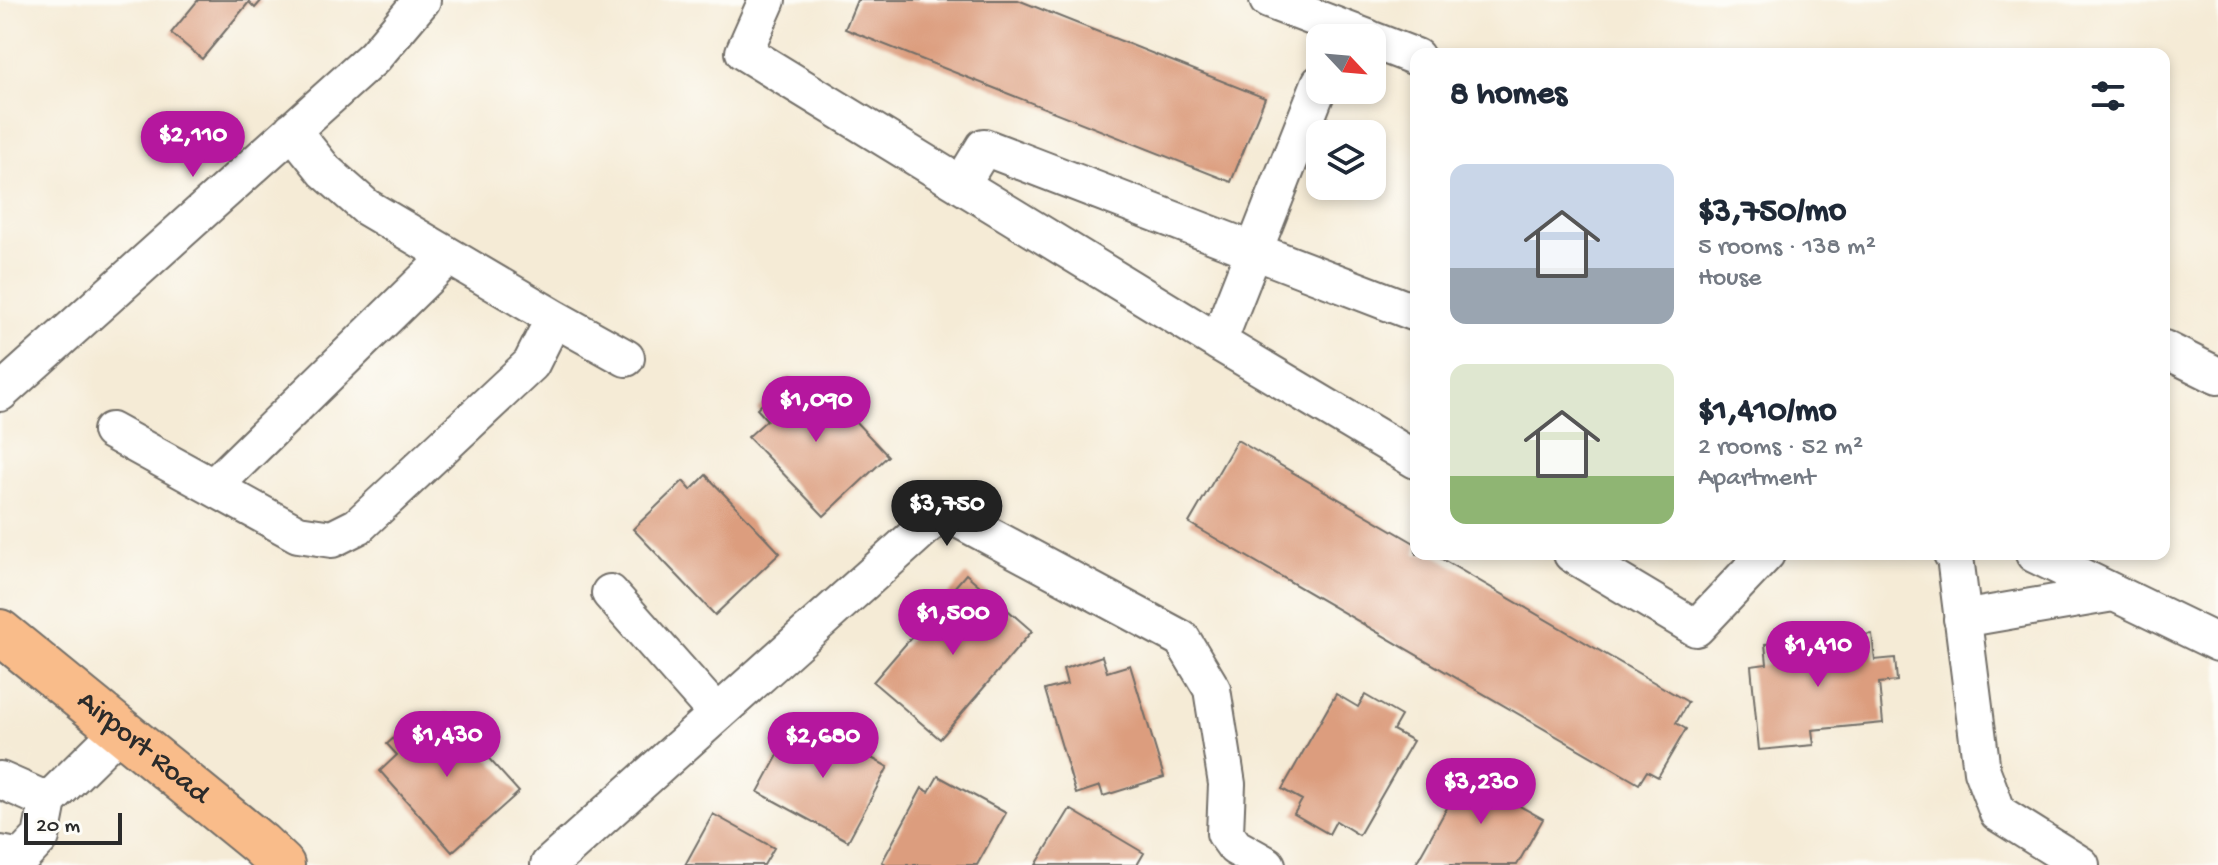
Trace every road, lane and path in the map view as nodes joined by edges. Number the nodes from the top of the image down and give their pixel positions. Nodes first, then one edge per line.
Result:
1 (422, 0) edge
2 (767, 0) edge
3 (1268, 0) edge
4 (1326, 24) edge
5 (1386, 47) edge
6 (1410, 55) edge
7 (1312, 104) edge
8 (292, 130) junction
9 (961, 185) junction
10 (1254, 251) junction
11 (449, 256) junction
12 (1410, 311) edge
13 (554, 318) junction
14 (1218, 342) junction
15 (2170, 352) edge
16 (626, 358) dead end
17 (2218, 376) edge
18 (0, 393) edge
19 (111, 431) dead end
20 (1410, 456) edge
21 (213, 487) junction
22 (1582, 560) edge
23 (1760, 560) edge
24 (1953, 560) edge
25 (2046, 560) edge
26 (610, 593) dead end
27 (2113, 593) junction
28 (1962, 619) junction
29 (0, 632) edge
30 (2218, 643) edge
31 (717, 714) junction
32 (120, 730) junction
33 (0, 780) edge
34 (48, 801) junction
35 (0, 854) edge
36 (1229, 856) edge
37 (282, 865) edge
38 (549, 865) edge
39 (1267, 865) edge
40 (2081, 865) edge

1 - 8 street
2 - 9 street
3 - 4 street
5 - 6 street
7 - 10 street
8 - 11 street
8 - 18 street
9 - 10 street
9 - 14 street
10 - 12 street
10 - 14 street
11 - 13 street
11 - 21 street
13 - 16 street
13 - 21 street
14 - 20 street
15 - 17 street
19 - 21 street
22 - 23 street
24 - 28 street
25 - 27 street
26 - 31 street
27 - 28 street
27 - 30 street
28 - 40 street
29 - 32 highway, Airport Road
31 - 36 street
31 - 38 street
32 - 34 street
32 - 37 highway, Airport Road
33 - 34 street
34 - 35 street
36 - 39 street

